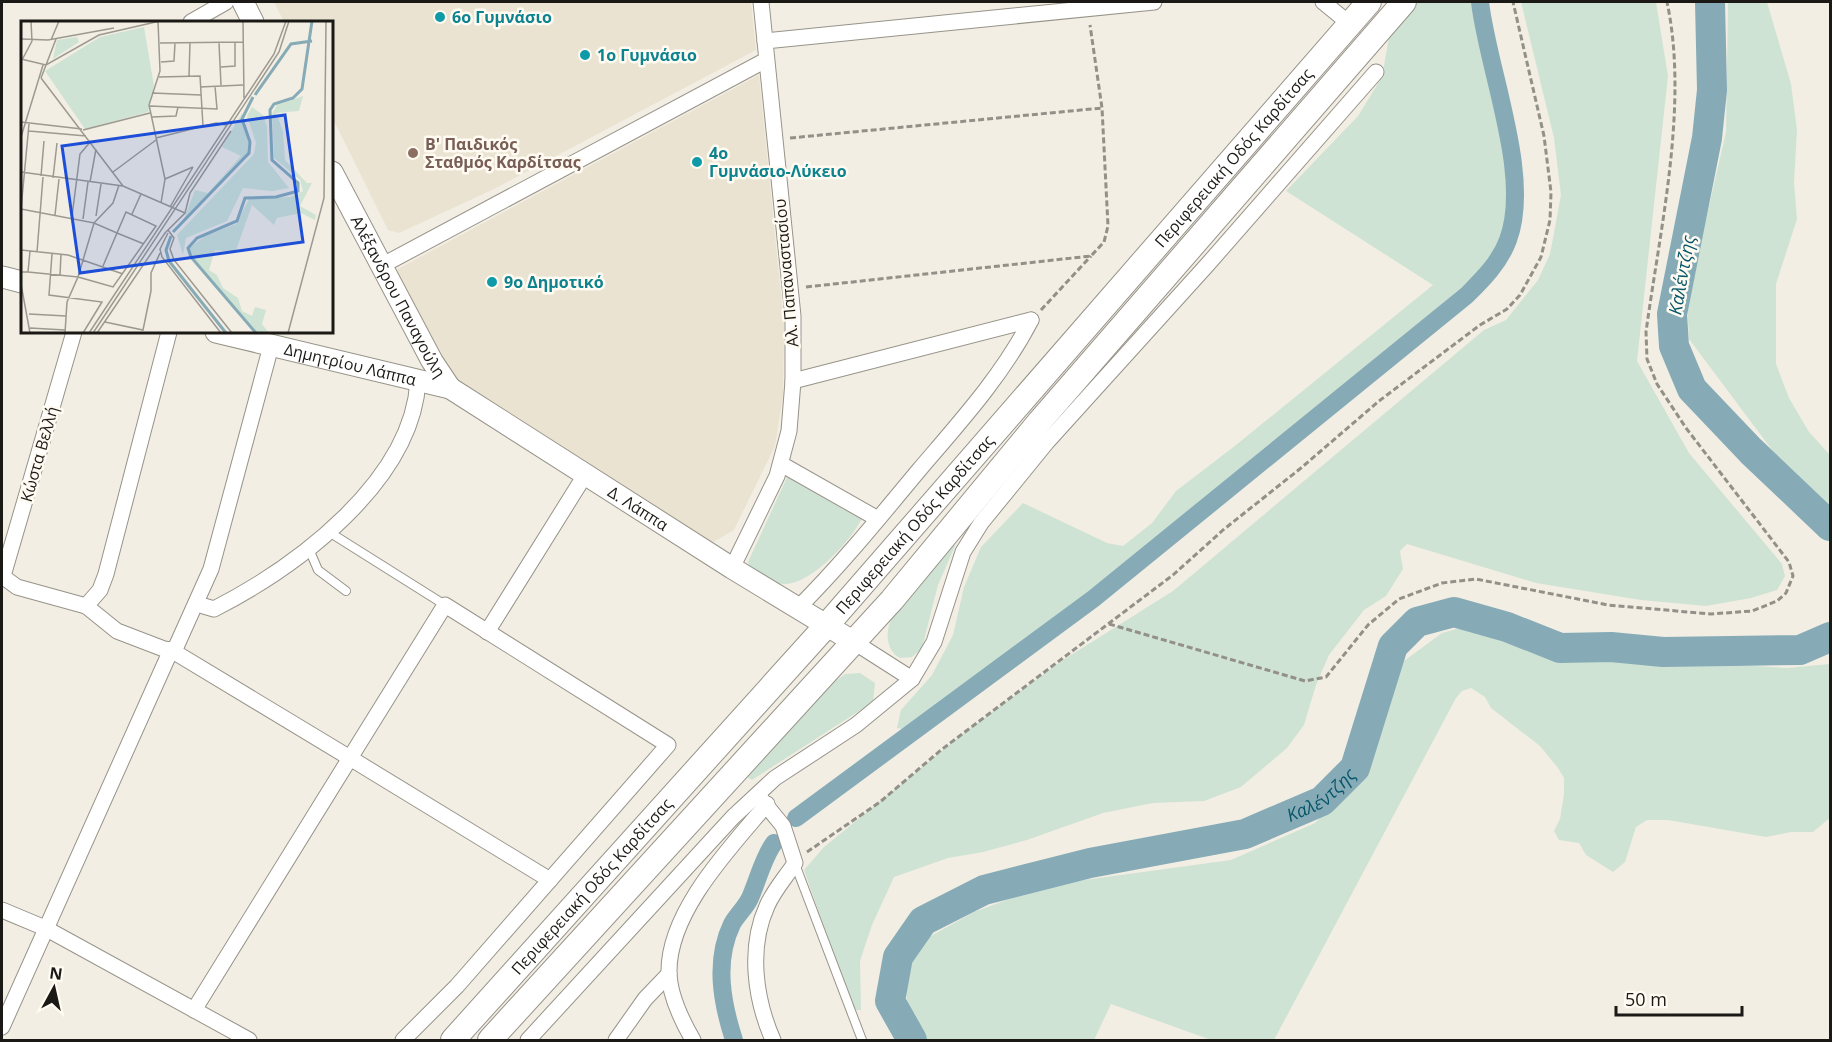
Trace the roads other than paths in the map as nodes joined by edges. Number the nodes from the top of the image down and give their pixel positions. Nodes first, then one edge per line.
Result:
1 (225, 2) edge
2 (243, 2) edge
3 (761, 2) edge
4 (1154, 2) edge
5 (1323, 2) edge
6 (1369, 2) edge
7 (1404, 2) edge
8 (193, 21) edge
9 (252, 21) edge
10 (1350, 24) junction
11 (765, 41) junction
12 (766, 60) junction
13 (1376, 72) dead end
14 (333, 174) edge
15 (381, 266) junction
16 (2, 277) edge
17 (21, 282) edge
18 (74, 333) edge
19 (170, 333) edge
20 (220, 333) edge
21 (271, 346) junction
22 (418, 381) junction
23 (793, 381) junction
24 (450, 388) junction
25 (781, 464) junction
26 (585, 475) junction
27 (878, 519) junction
28 (329, 532) junction
29 (309, 549) junction
30 (732, 568) junction
31 (2, 576) edge
32 (346, 591) dead end
33 (197, 604) junction
34 (446, 605) junction
35 (86, 606) junction
36 (798, 608) junction
37 (826, 626) junction
38 (487, 632) junction
39 (854, 642) junction
40 (171, 650) junction
41 (912, 679) junction
42 (350, 758) junction
43 (762, 799) junction
44 (795, 863) junction
45 (550, 880) junction
46 (2, 910) edge
47 (45, 928) junction
48 (669, 974) junction
49 (194, 1010) junction
50 (2, 1027) edge
51 (249, 1041) edge
52 (403, 1041) edge
53 (453, 1041) edge
54 (490, 1041) edge
55 (528, 1041) edge
56 (616, 1041) edge
57 (693, 1041) edge
58 (773, 1041) edge
59 (862, 1041) edge

1 - 8 street
2 - 9 street
3 - 11 street, Αλ. Παπαναστασίου
4 - 11 street
5 - 10 street
6 - 10 main road, Περιφερειακή Οδός Καρδίτσας
7 - 39 main road, Περιφερειακή Οδός Καρδίτσας
10 - 37 main road, Περιφερειακή Οδός Καρδίτσας
11 - 12 street, Αλ. Παπαναστασίου
12 - 15 street
12 - 23 street, Αλ. Παπαναστασίου
13 - 41 street
14 - 15 street, Αλέξανδρου Παναγούλη
15 - 24 street, Αλέξανδρου Παναγούλη
16 - 17 street
18 - 31 street, Κώστα Βελλή
19 - 35 street
20 - 21 street, Δημητρίου Λάππα
21 - 22 street, Δημητρίου Λάππα
21 - 33 street
22 - 24 street, Δημητρίου Λάππα
22 - 28 street
23 - 25 street, Αλ. Παπαναστασίου
23 - 27 street
24 - 26 street, Δ. Λάππα
25 - 27 street
25 - 30 street, Αλ. Παπαναστασίου
26 - 30 street, Δ. Λάππα
26 - 38 street
27 - 36 street
28 - 29 street
28 - 34 lane
29 - 32 lane
29 - 33 street
30 - 36 street, Δ. Λάππα
31 - 35 street
33 - 40 street
34 - 38 street
34 - 42 street
35 - 40 street
36 - 37 street, Δ. Λάππα
37 - 39 street, Δ. Λάππα
37 - 53 main road, Περιφερειακή Οδός Καρδίτσας
38 - 45 street
39 - 41 street
39 - 54 main road, Περιφερειακή Οδός Καρδίτσας
40 - 42 street
40 - 47 street
41 - 43 street
42 - 45 street
42 - 49 street
43 - 44 street
43 - 48 street
43 - 55 street
44 - 58 street
44 - 59 lane
45 - 52 street
46 - 47 street
47 - 49 street
47 - 50 street
48 - 56 street
48 - 57 street
49 - 51 street

